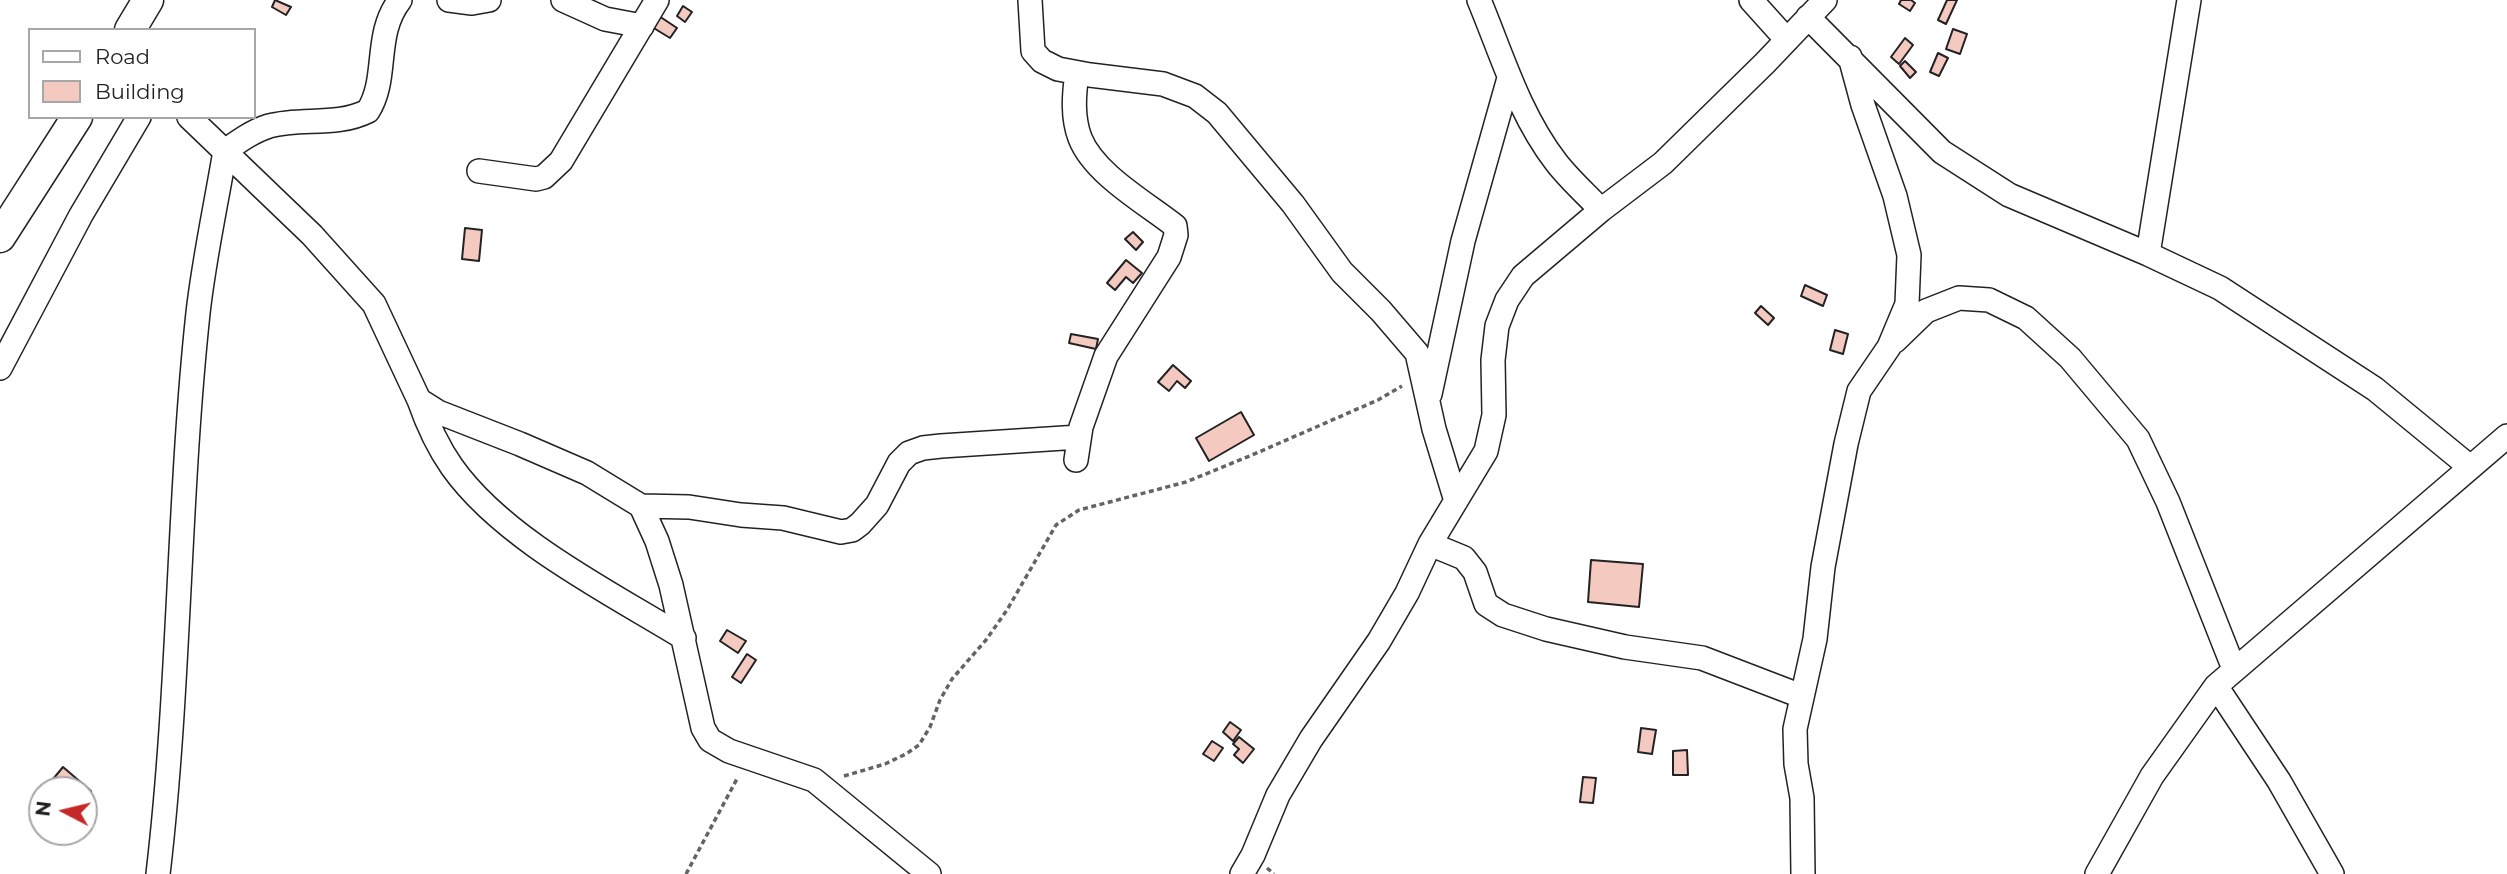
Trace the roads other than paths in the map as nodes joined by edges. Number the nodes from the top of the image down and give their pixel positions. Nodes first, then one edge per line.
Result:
1 (148, 0) edge
2 (400, 0) edge
3 (449, 0) edge
4 (489, 0) edge
5 (562, 0) edge
6 (657, 0) edge
7 (1030, 0) edge
8 (1479, 0) edge
9 (1751, 0) edge
10 (1825, 0) edge
11 (2189, 0) edge
12 (1808, 17) junction
13 (642, 26) junction
14 (131, 28) edge
15 (1787, 40) junction
16 (1850, 57) junction
17 (1077, 73) junction
18 (1510, 78) junction
19 (75, 119) edge
20 (138, 119) edge
21 (191, 119) edge
22 (225, 151) junction
23 (479, 171) dead end
24 (1601, 210) junction
25 (0, 237) edge
26 (2148, 254) junction
27 (1889, 347) junction
28 (0, 368) edge
29 (419, 400) junction
30 (1428, 401) junction
31 (1079, 436) junction
32 (2507, 436) edge
33 (1076, 460) dead end
34 (2470, 467) junction
35 (1456, 501) junction
36 (641, 506) junction
37 (1430, 544) junction
38 (684, 638) junction
39 (2234, 669) junction
40 (2216, 686) junction
41 (1801, 696) junction
42 (158, 874) edge
43 (929, 874) edge
44 (1242, 874) edge
45 (1802, 874) edge
46 (2097, 874) edge
47 (2332, 874) edge

1 - 14 main road
2 - 22 street
3 - 4 street
5 - 13 street
6 - 13 street
7 - 17 street
8 - 18 street
9 - 15 street
10 - 12 street
11 - 26 street
12 - 15 street
12 - 16 street
13 - 23 street
15 - 24 street
16 - 26 street
16 - 27 street
17 - 30 street
17 - 31 street
18 - 24 street
18 - 30 street
19 - 25 main road
20 - 28 street
21 - 22 street
22 - 29 street
22 - 42 street
24 - 35 street
26 - 34 street
27 - 39 street
27 - 41 street
29 - 36 street
29 - 38 street
30 - 35 street
31 - 33 street
31 - 36 street
32 - 34 street
34 - 39 street
35 - 37 street
36 - 38 street
37 - 41 street
37 - 44 street
38 - 43 street
39 - 40 street
40 - 46 street
40 - 47 street
41 - 45 street

